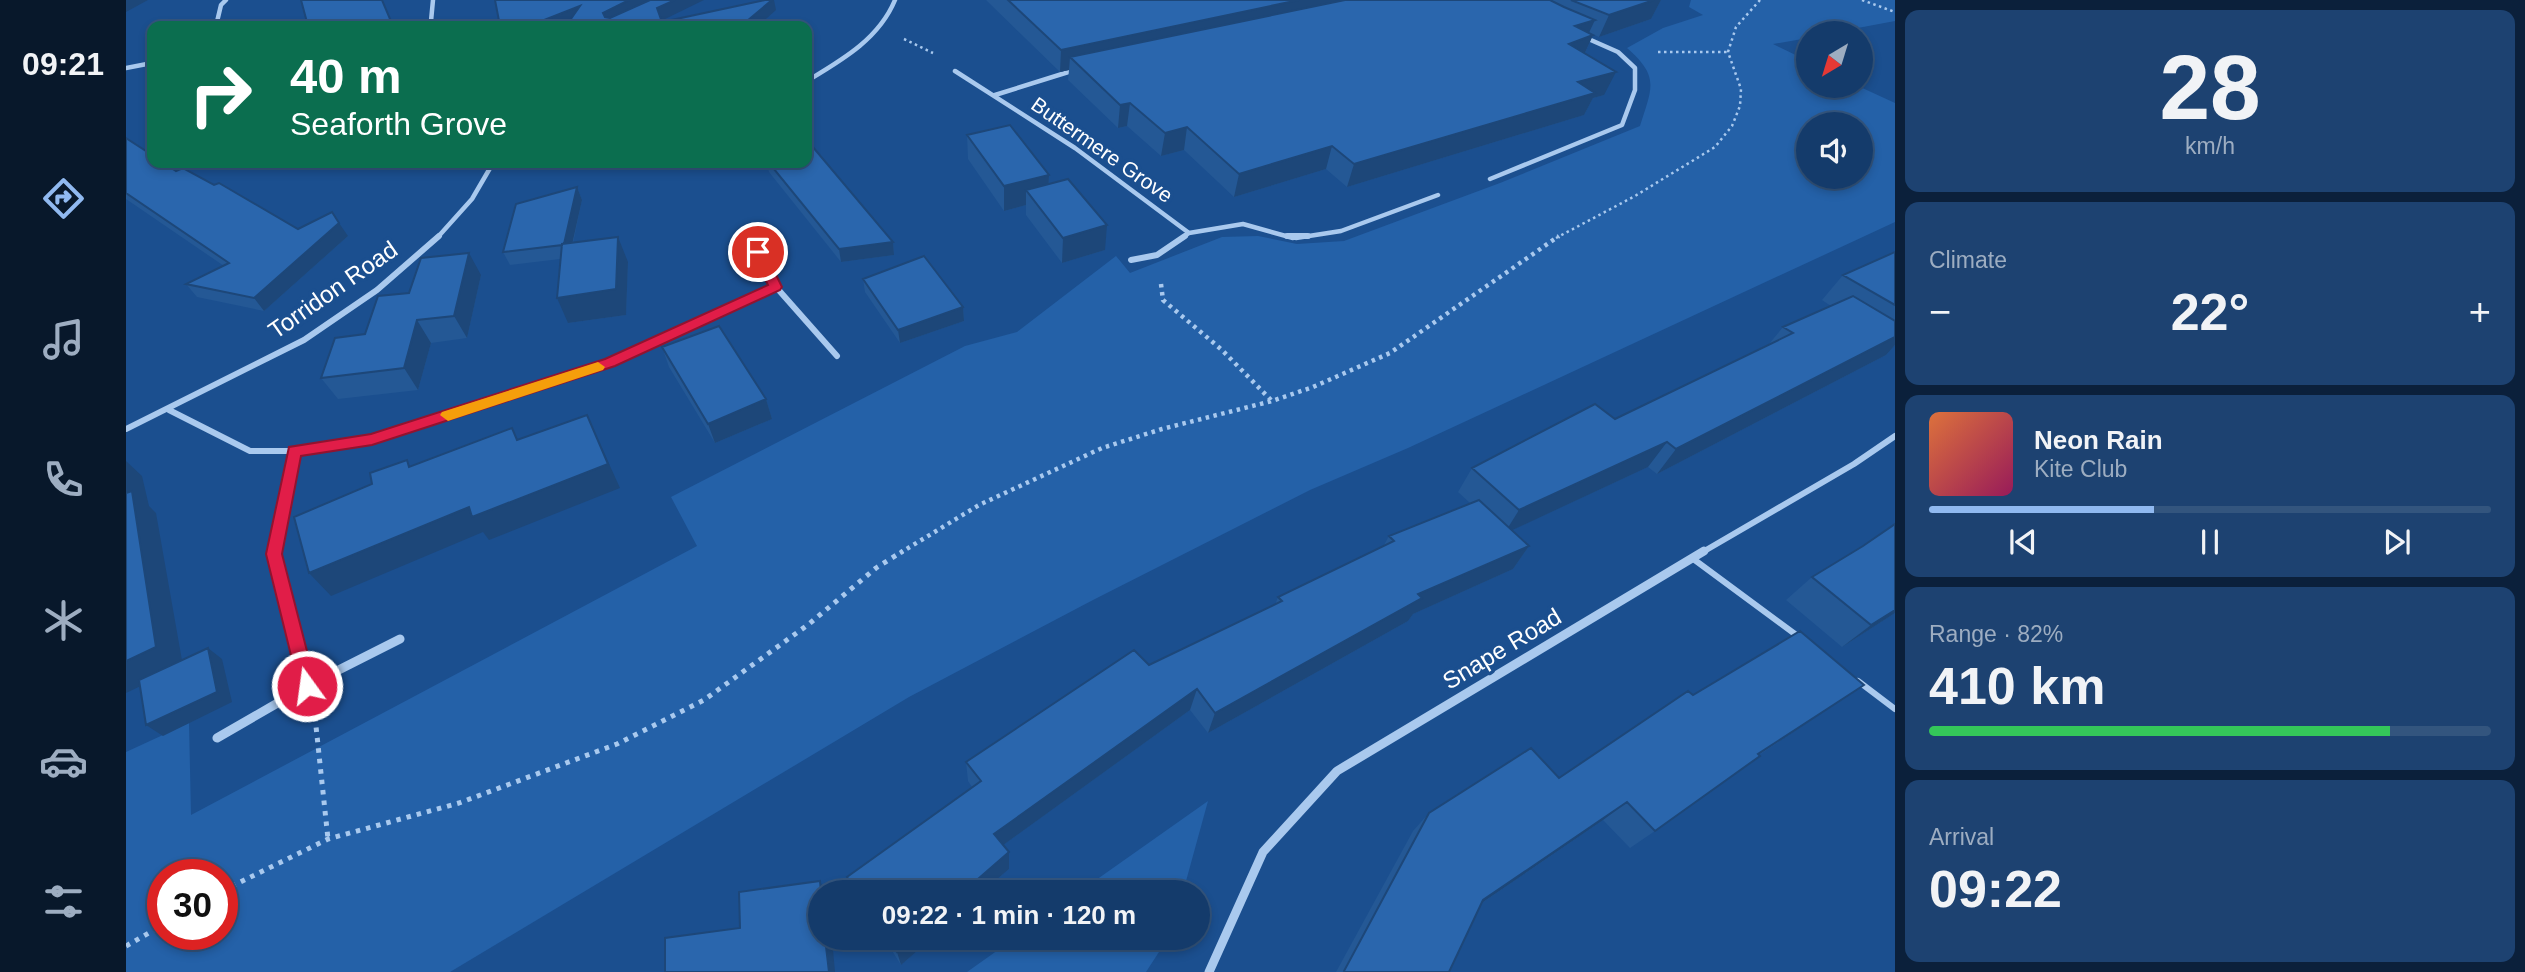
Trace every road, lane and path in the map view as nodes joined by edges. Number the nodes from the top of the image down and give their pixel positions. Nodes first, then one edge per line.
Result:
1 (226, 0) edge
2 (433, 0) edge
3 (895, 0) edge
4 (1760, 0) edge
5 (1862, 0) edge
6 (1895, 12) edge
7 (217, 21) edge
8 (431, 21) dead end
9 (877, 30) junction
10 (1577, 34) edge
11 (1728, 52) junction
12 (1631, 59) junction
13 (147, 64) edge
14 (126, 68) edge
15 (1079, 69) edge
16 (955, 71) joint
17 (812, 77) edge
18 (996, 95) junction
19 (490, 168) edge
20 (1490, 179) dead end
21 (1438, 195) dead end
22 (1189, 233) junction
23 (749, 235) dead end
24 (1157, 255) junction
25 (1131, 260) dead end
26 (776, 287) junction
27 (837, 356) dead end
28 (1272, 401) junction
29 (169, 410) junction
30 (126, 429) edge
31 (1895, 436) edge
32 (294, 451) junction
33 (1692, 558) junction
34 (400, 639) dead end
35 (1810, 645) edge
36 (1852, 677) edge
37 (307, 686) junction
38 (1895, 709) edge
39 (217, 738) dead end
40 (328, 839) junction
41 (238, 883) edge
42 (147, 934) edge
43 (126, 946) edge
44 (1209, 972) edge

1 - 7 street
2 - 8 street
3 - 9 street
4 - 11 path
5 - 6 path
9 - 16 path
9 - 17 street
10 - 12 street
11 - 12 path
11 - 28 path
12 - 20 street
13 - 14 street
15 - 18 street, Buttermere Grove
16 - 18 street, Buttermere Grove
18 - 22 street, Buttermere Grove
19 - 29 street, Torridon Road
21 - 22 street, Buttermere Grove
22 - 24 street, Buttermere Grove
23 - 26 street
24 - 25 street, Buttermere Grove
24 - 28 path
26 - 27 street
26 - 32 street
28 - 40 path
29 - 30 street, Torridon Road
29 - 32 street
31 - 33 street, Snape Road
32 - 37 street
33 - 35 lane
33 - 44 street, Snape Road
34 - 37 street
36 - 38 lane
37 - 39 street
37 - 40 path
40 - 41 path
42 - 43 path

